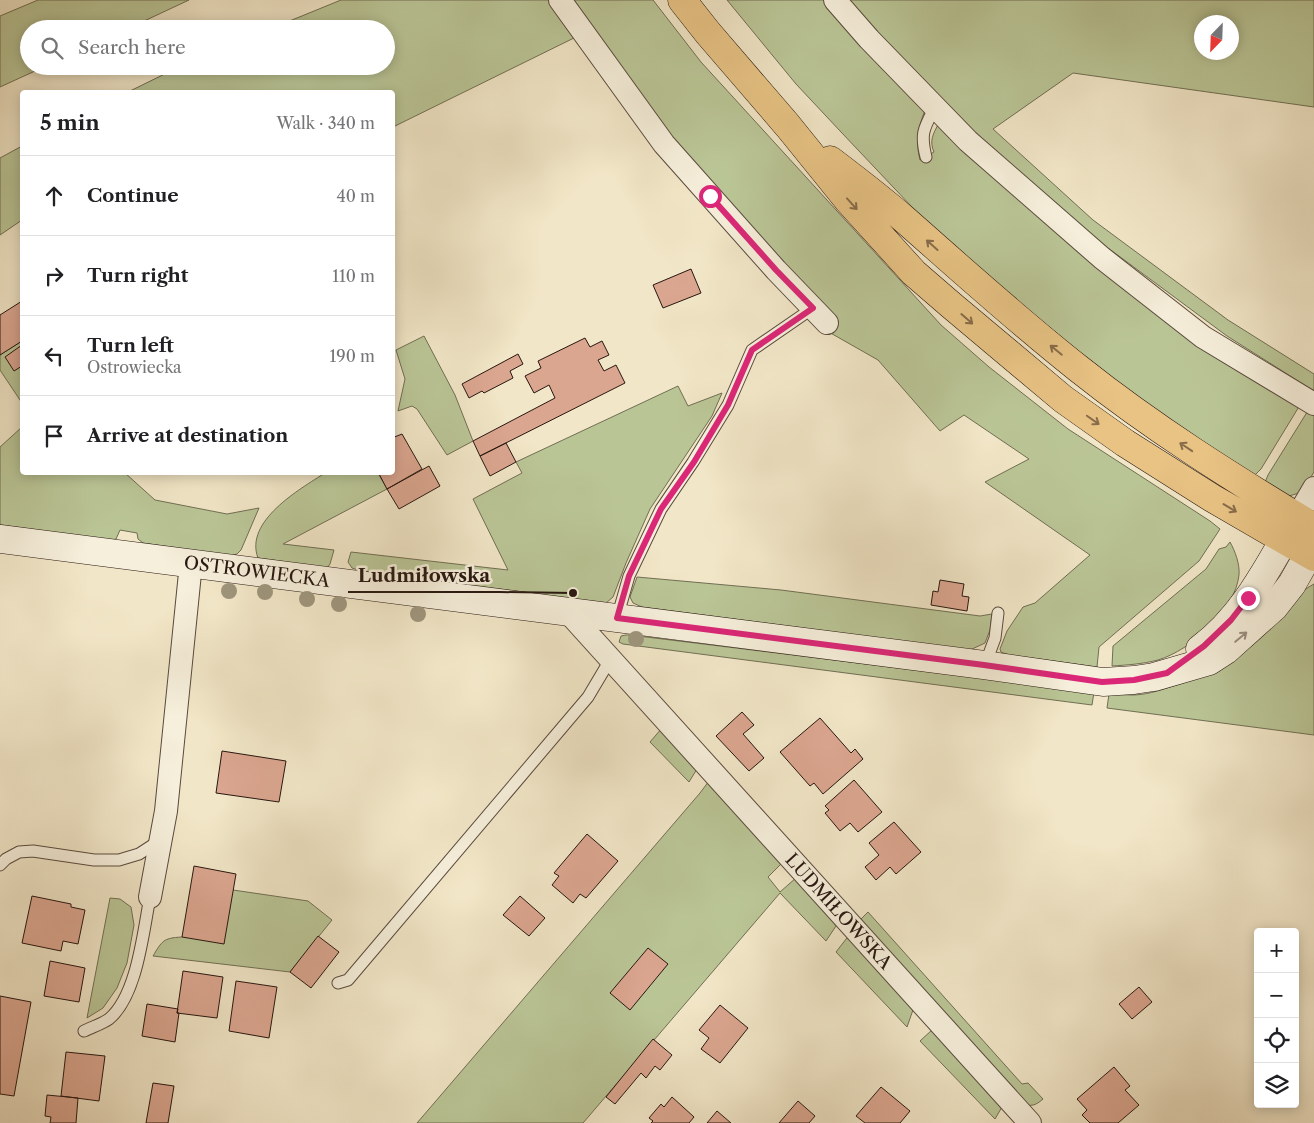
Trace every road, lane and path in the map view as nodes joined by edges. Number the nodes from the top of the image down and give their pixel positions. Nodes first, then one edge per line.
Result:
1 (560, 0) edge
2 (682, 0) edge
3 (835, 0) edge
4 (935, 107) junction
5 (926, 157) dead end
6 (820, 316) joint
7 (1314, 404) edge
8 (1314, 488) edge
9 (1298, 528) edge
10 (0, 539) edge
11 (1312, 552) edge
12 (190, 563) junction
13 (567, 611) junction
14 (998, 613) dead end
15 (617, 618) junction
16 (610, 660) junction
17 (984, 665) junction
18 (1167, 673) junction
19 (160, 840) junction
20 (0, 865) edge
21 (150, 898) joint
22 (338, 983) dead end
23 (84, 1031) dead end
24 (1030, 1123) edge

1 - 6 street
2 - 9 main road
3 - 4 street
4 - 5 lane
4 - 7 street
6 - 15 lane
8 - 9 street
9 - 11 main road
9 - 18 street, OSTROWIECKA
10 - 12 street, OSTROWIECKA
18 -> 11 street, OSTROWIECKA
12 - 13 street, OSTROWIECKA
12 - 19 street
13 - 15 street, OSTROWIECKA
13 - 16 street, LUDMIŁOWSKA
14 - 17 lane
15 - 17 street, OSTROWIECKA
16 - 22 lane
16 - 24 street, LUDMIŁOWSKA
17 - 18 street, OSTROWIECKA
19 - 20 lane
19 - 21 street
21 - 23 lane

